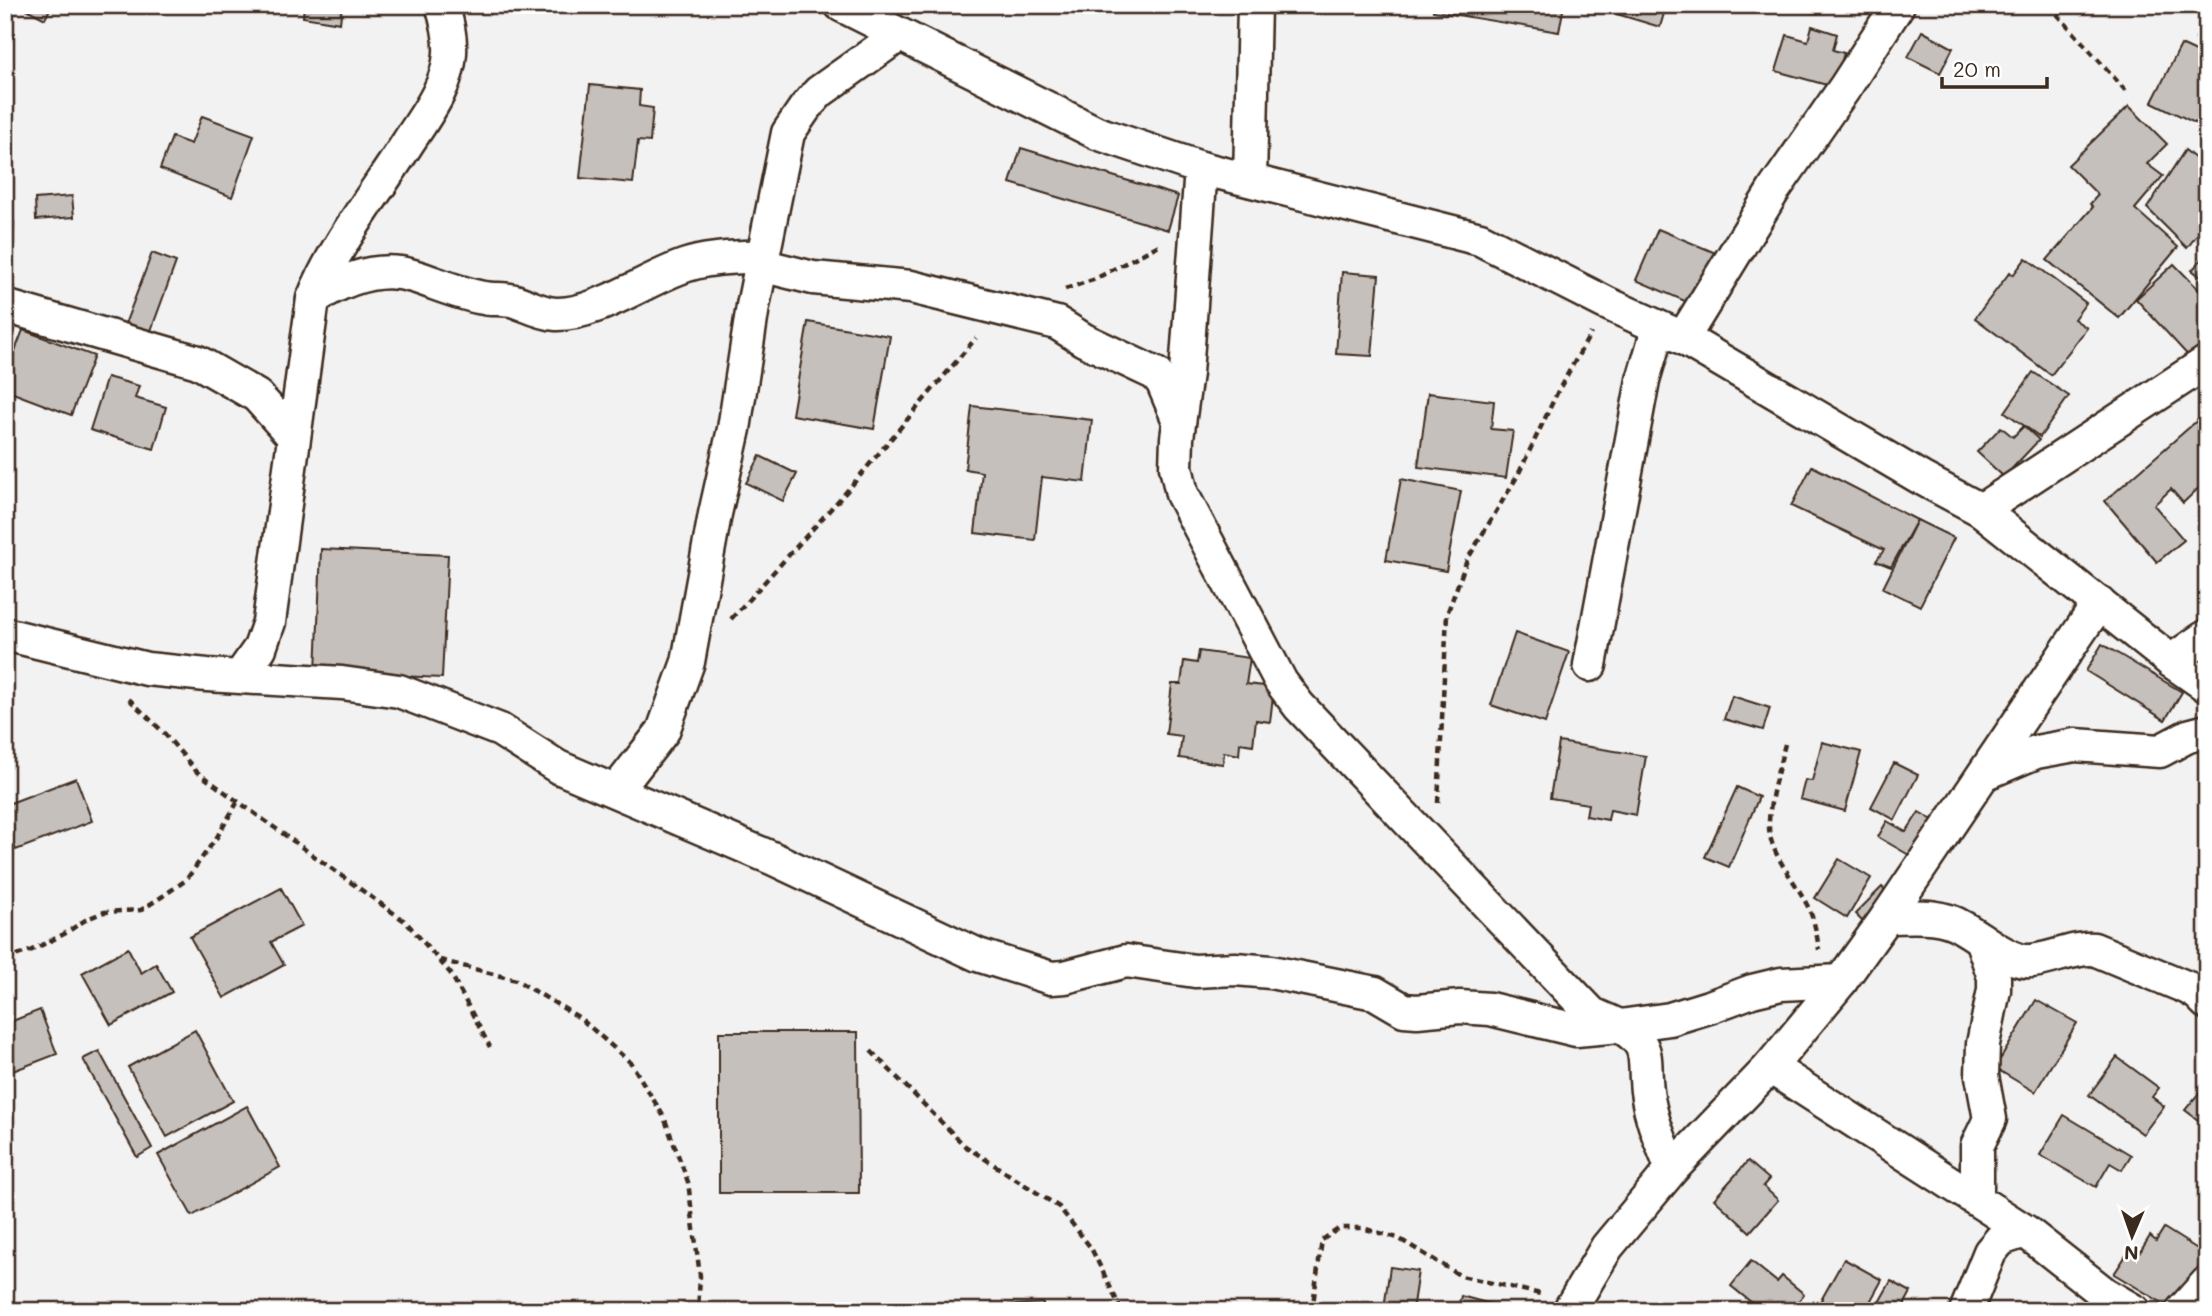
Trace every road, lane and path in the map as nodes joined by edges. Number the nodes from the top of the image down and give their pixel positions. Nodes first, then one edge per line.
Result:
1 (442, 5) edge
2 (841, 5) edge
3 (1254, 5) edge
4 (1898, 5) edge
5 (2049, 5) edge
6 (899, 35) junction
7 (2126, 91) dead end
8 (1200, 168) junction
9 (1250, 180) junction
10 (1196, 226) junction
11 (762, 260) junction
12 (1062, 290) dead end
13 (313, 299) junction
14 (1606, 303) junction
15 (5, 306) edge
16 (1009, 311) junction
17 (1671, 334) junction
18 (2207, 362) edge
19 (1180, 422) junction
20 (293, 436) junction
21 (1981, 510) junction
22 (2099, 603) junction
23 (5, 634) edge
24 (2207, 636) edge
25 (2171, 661) junction
26 (688, 662) junction
27 (1590, 665) dead end
28 (241, 676) junction
29 (2207, 686) edge
30 (121, 692) dead end
31 (2207, 731) edge
32 (1784, 744) dead end
33 (1984, 774) junction
34 (616, 791) junction
35 (237, 803) junction
36 (1436, 850) junction
37 (1887, 917) junction
38 (1981, 939) junction
39 (5, 959) edge
40 (439, 960) junction
41 (1828, 982) junction
42 (2207, 1003) edge
43 (1620, 1027) junction
44 (490, 1047) dead end
45 (871, 1051) dead end
46 (1770, 1067) junction
47 (1672, 1169) junction
48 (1977, 1200) junction
49 (2025, 1231) junction
50 (2207, 1283) edge
51 (1570, 1307) edge
52 (698, 1311) edge
53 (1122, 1311) edge
54 (1312, 1311) edge
55 (1966, 1311) edge
56 (2134, 1311) edge
57 (2182, 1311) edge

1 - 13 street
2 - 6 street
3 - 9 street
4 - 17 street
5 - 7 path
6 - 8 street
6 - 11 street
8 - 9 street
8 - 10 street
9 - 14 street
10 - 12 path
10 - 19 street
11 - 13 street
11 - 16 street
11 - 26 street
13 - 20 street
14 - 17 street
14 - 36 path
15 - 20 street
16 - 19 street
16 - 26 path
17 - 21 street
17 - 27 street
18 - 21 street
19 - 36 street
20 - 28 street
21 - 22 street
22 - 25 street
22 - 33 street
23 - 28 street
24 - 25 street
25 - 29 street
26 - 34 street
28 - 34 street
30 - 35 path
31 - 33 street
32 - 41 path
33 - 37 street
34 - 43 street
35 - 39 path
35 - 40 path
36 - 43 street
37 - 38 street
37 - 41 street
38 - 42 street
38 - 48 street
40 - 44 path
40 - 52 path
41 - 43 street
41 - 46 street
43 - 47 street
45 - 53 path
46 - 47 street
46 - 48 street
47 - 51 street
48 - 49 street
49 - 55 street
49 - 56 street
50 - 57 street
51 - 54 path

